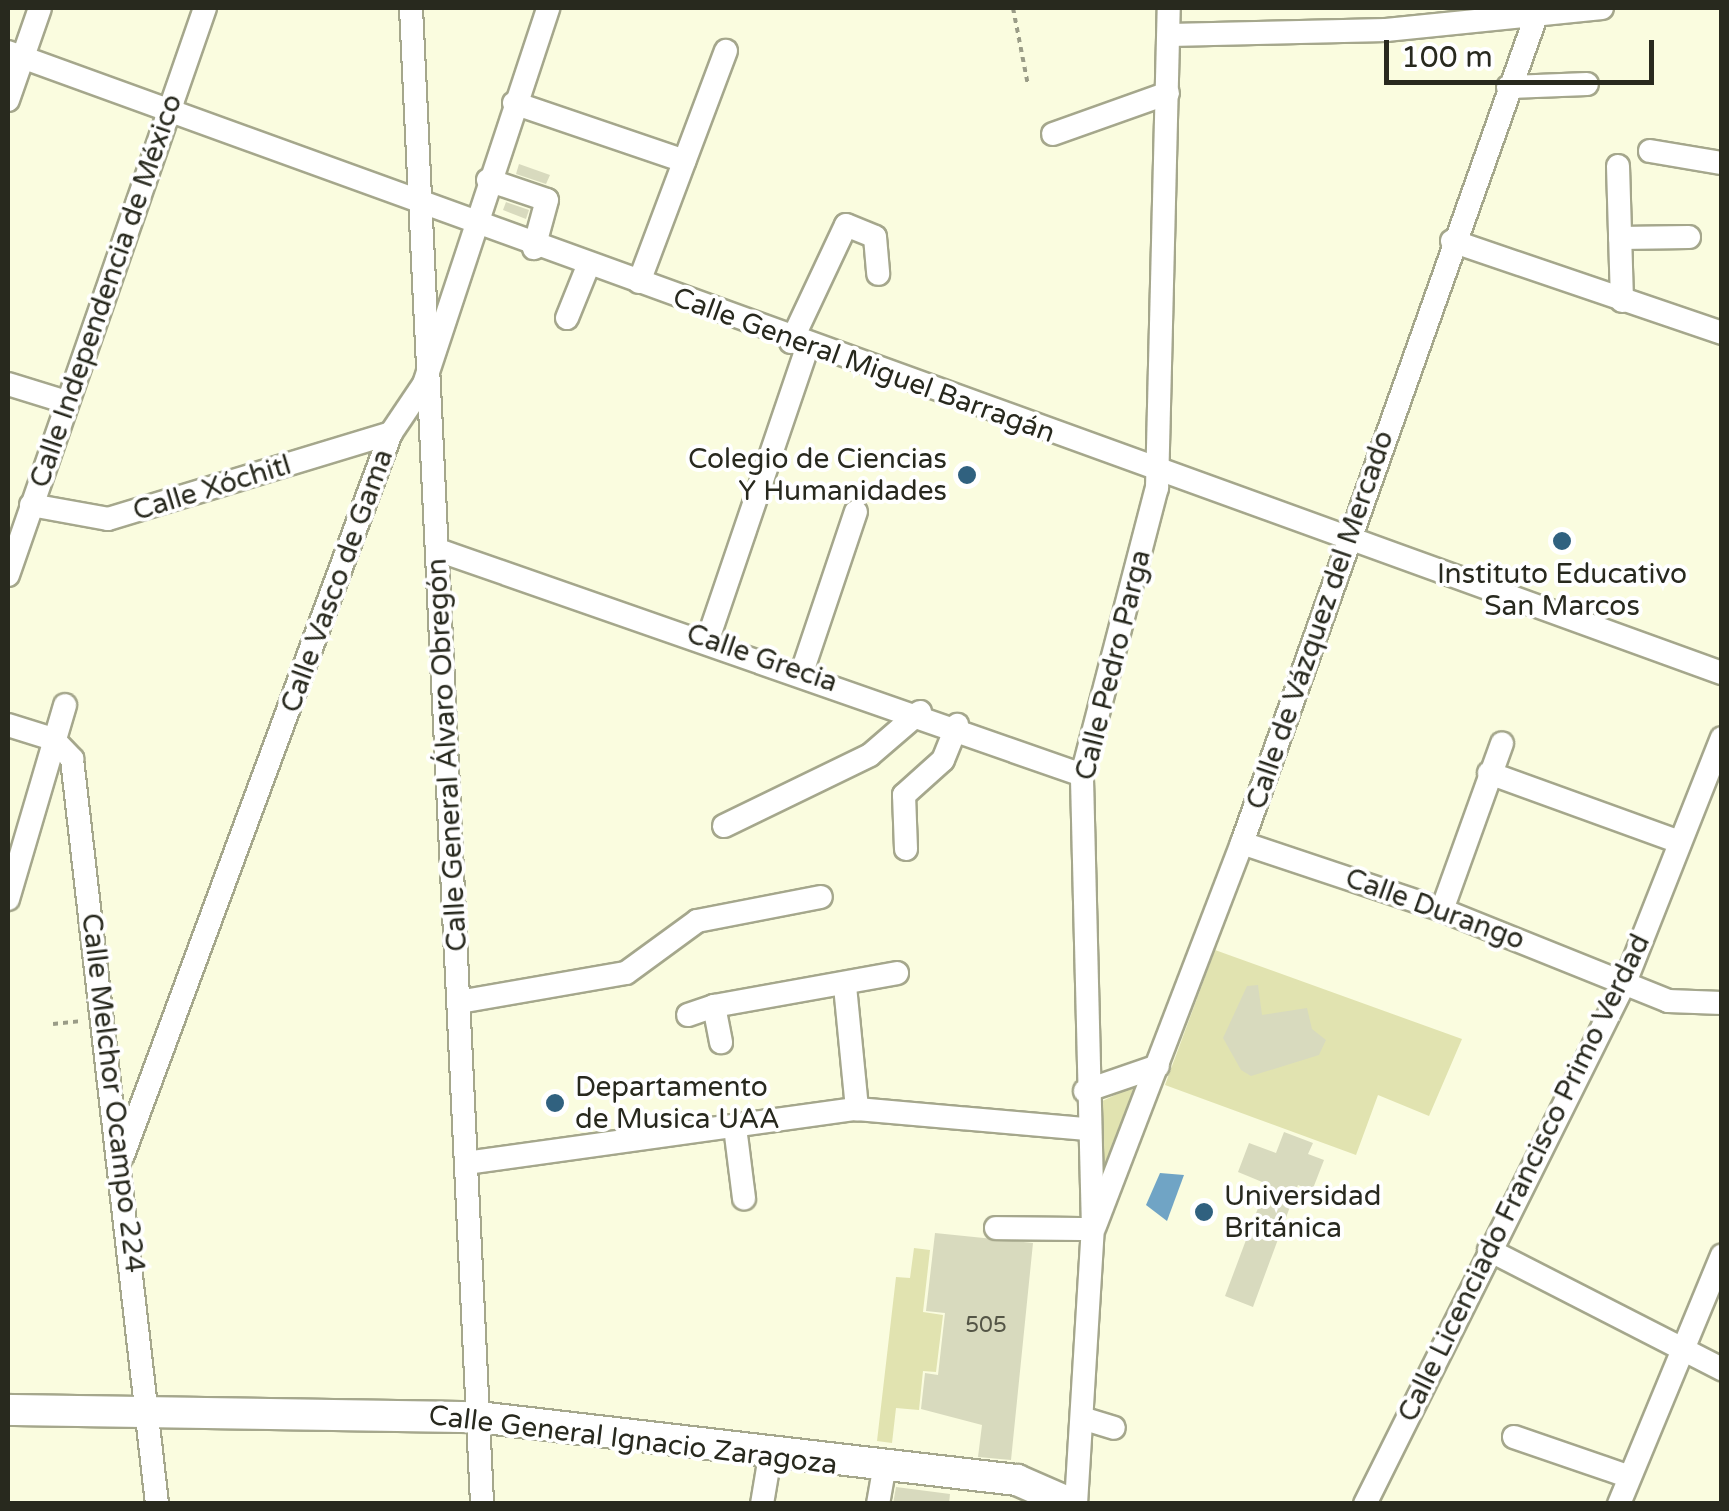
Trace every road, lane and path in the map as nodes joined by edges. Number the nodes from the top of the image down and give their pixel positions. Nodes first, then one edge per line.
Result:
1 (40, 8) edge
2 (205, 8) edge
3 (410, 8) edge
4 (548, 8) edge
5 (1013, 8) edge
6 (1169, 8) edge
7 (1602, 8) edge
8 (1537, 13) edge
9 (1170, 35) junction
10 (726, 50) dead end
11 (15, 55) edge
12 (1587, 84) dead end
13 (1028, 85) dead end
14 (1508, 88) junction
15 (1168, 93) junction
16 (8, 100) edge
17 (514, 104) junction
18 (166, 116) junction
19 (1053, 134) dead end
20 (1650, 151) dead end
21 (684, 161) junction
22 (1722, 164) edge
23 (1618, 166) dead end
24 (488, 180) junction
25 (422, 208) junction
26 (473, 226) junction
27 (1689, 237) dead end
28 (1620, 238) junction
29 (1452, 241) junction
30 (534, 248) junction
31 (588, 266) junction
32 (878, 274) dead end
33 (639, 282) junction
34 (1622, 301) junction
35 (567, 318) dead end
36 (1722, 333) edge
37 (799, 345) junction
38 (8, 384) edge
39 (424, 384) junction
40 (66, 402) junction
41 (391, 433) junction
42 (1157, 471) junction
43 (32, 505) junction
44 (856, 512) dead end
45 (1348, 538) junction
46 (438, 550) junction
47 (8, 575) edge
48 (708, 639) junction
49 (802, 672) junction
50 (1722, 674) edge
51 (65, 706) dead end
52 (920, 712) junction
53 (8, 725) edge
54 (958, 726) junction
55 (53, 738) junction
56 (1722, 738) edge
57 (1502, 743) dead end
58 (1489, 773) junction
59 (1082, 775) junction
60 (724, 826) dead end
61 (1680, 842) junction
62 (1242, 843) junction
63 (906, 849) dead end
64 (821, 897) dead end
65 (8, 899) edge
66 (1442, 910) junction
67 (897, 973) dead end
68 (1626, 980) junction
69 (845, 986) junction
70 (459, 1002) junction
71 (1722, 1004) edge
72 (714, 1006) junction
73 (688, 1015) dead end
74 (104, 1019) junction
75 (53, 1024) dead end
76 (721, 1042) dead end
77 (1158, 1066) junction
78 (1085, 1091) junction
79 (856, 1109) junction
80 (735, 1127) junction
81 (1084, 1129) junction
82 (123, 1155) junction
83 (466, 1164) junction
84 (744, 1198) dead end
85 (996, 1228) dead end
86 (1094, 1229) junction
87 (1489, 1250) junction
88 (1722, 1254) edge
89 (1680, 1350) junction
90 (1722, 1369) edge
91 (150, 1406) junction
92 (8, 1410) edge
93 (478, 1416) junction
94 (1085, 1420) junction
95 (1114, 1428) dead end
96 (1514, 1436) dead end
97 (770, 1456) junction
98 (884, 1470) junction
99 (1627, 1476) junction
100 (767, 1503) edge
101 (157, 1504) edge
102 (482, 1504) edge
103 (878, 1504) edge
104 (1074, 1504) edge
105 (1365, 1504) edge
106 (1619, 1504) edge

1 - 11 street
2 - 18 street, Calle Independencia de México
3 - 25 street, Calle General Álvaro Obregón
4 - 17 street, Calle Vasco de Gama
5 - 13 path
6 - 9 street, Calle Pedro Parga
7 - 8 street
8 - 9 street
8 - 14 street, Calle de Vázquez del Mercado
9 - 15 street, Calle Pedro Parga
10 - 21 street
11 - 16 street
11 - 18 street, Calle General Miguel Barragán
12 - 14 street
14 - 29 street, Calle de Vázquez del Mercado
15 - 19 street
15 - 42 street, Calle Pedro Parga
17 - 21 street
17 - 24 street, Calle Vasco de Gama
18 - 25 street, Calle General Miguel Barragán
18 - 40 street, Calle Independencia de México
20 - 22 street
21 - 33 street
23 - 28 street
24 - 26 street, Calle Vasco de Gama
24 - 30 street
25 - 26 street, Calle General Miguel Barragán
25 - 39 street, Calle General Álvaro Obregón
26 - 30 street, Calle General Miguel Barragán
26 - 39 street, Calle Vasco de Gama
27 - 28 street
28 - 34 street
29 - 34 street
29 - 45 street, Calle de Vázquez del Mercado
30 - 31 street, Calle General Miguel Barragán
31 - 33 street, Calle General Miguel Barragán
31 - 35 street
32 - 37 street
33 - 37 street, Calle General Miguel Barragán
34 - 36 street
37 - 42 street, Calle General Miguel Barragán
37 - 48 street
38 - 40 street
39 - 41 street, Calle Vasco de Gama
39 - 46 street, Calle General Álvaro Obregón
40 - 43 street, Calle Independencia de México
41 - 43 street, Calle Xóchitl
41 - 82 street, Calle Vasco de Gama
42 - 45 street, Calle General Miguel Barragán
42 - 59 street, Calle Pedro Parga
43 - 47 street, Calle Independencia de México
44 - 49 street
45 - 50 street, Calle General Miguel Barragán
45 - 62 street, Calle de Vázquez del Mercado
46 - 48 street, Calle Grecia
46 - 70 street, Calle General Álvaro Obregón
48 - 49 street, Calle Grecia
49 - 52 street, Calle Grecia
51 - 55 street
52 - 54 street, Calle Grecia
52 - 60 street
53 - 55 street
54 - 59 street, Calle Grecia
54 - 63 street
55 - 65 street
55 - 74 street, Calle Melchor Ocampo 224
56 - 61 street, Calle Licenciado Francisco Primo Verdad
57 - 58 street
58 - 61 street
58 - 66 street
59 - 78 street, Calle Pedro Parga
61 - 68 street, Calle Licenciado Francisco Primo Verdad
62 - 66 street, Calle Durango
62 - 77 street, Calle de Vázquez del Mercado
64 - 70 street
66 - 68 street, Calle Durango
67 - 69 street
68 - 71 street, Calle Durango
68 - 87 street, Calle Licenciado Francisco Primo Verdad
69 - 72 street
69 - 79 street
70 - 83 street, Calle General Álvaro Obregón
72 - 73 street
72 - 76 street
74 - 75 path
74 - 82 street, Calle Melchor Ocampo 224
77 - 78 street
77 - 86 street, Calle de Vázquez del Mercado
78 - 81 street, Calle Pedro Parga
79 - 80 street
79 - 81 street
80 - 83 street
80 - 84 street
81 - 86 street, Calle Pedro Parga
82 - 91 street, Calle Melchor Ocampo 224
83 - 93 street, Calle General Álvaro Obregón
85 - 86 street
86 - 94 street, Calle Pedro Parga
87 - 89 street
87 - 105 street, Calle Licenciado Francisco Primo Verdad
88 - 89 street
89 - 90 street
89 - 99 street
91 - 92 main road, Calle General Ignacio Zaragoza
91 - 93 main road, Calle General Ignacio Zaragoza
91 - 101 street, Calle Melchor Ocampo 224
93 - 97 main road, Calle General Ignacio Zaragoza
93 - 102 street, Calle General Álvaro Obregón
94 - 95 street
94 - 104 street, Calle Pedro Parga
96 - 99 street
97 - 98 main road, Calle General Ignacio Zaragoza
97 - 100 street
98 - 103 street
98 - 104 main road, Calle General Ignacio Zaragoza
99 - 106 street

